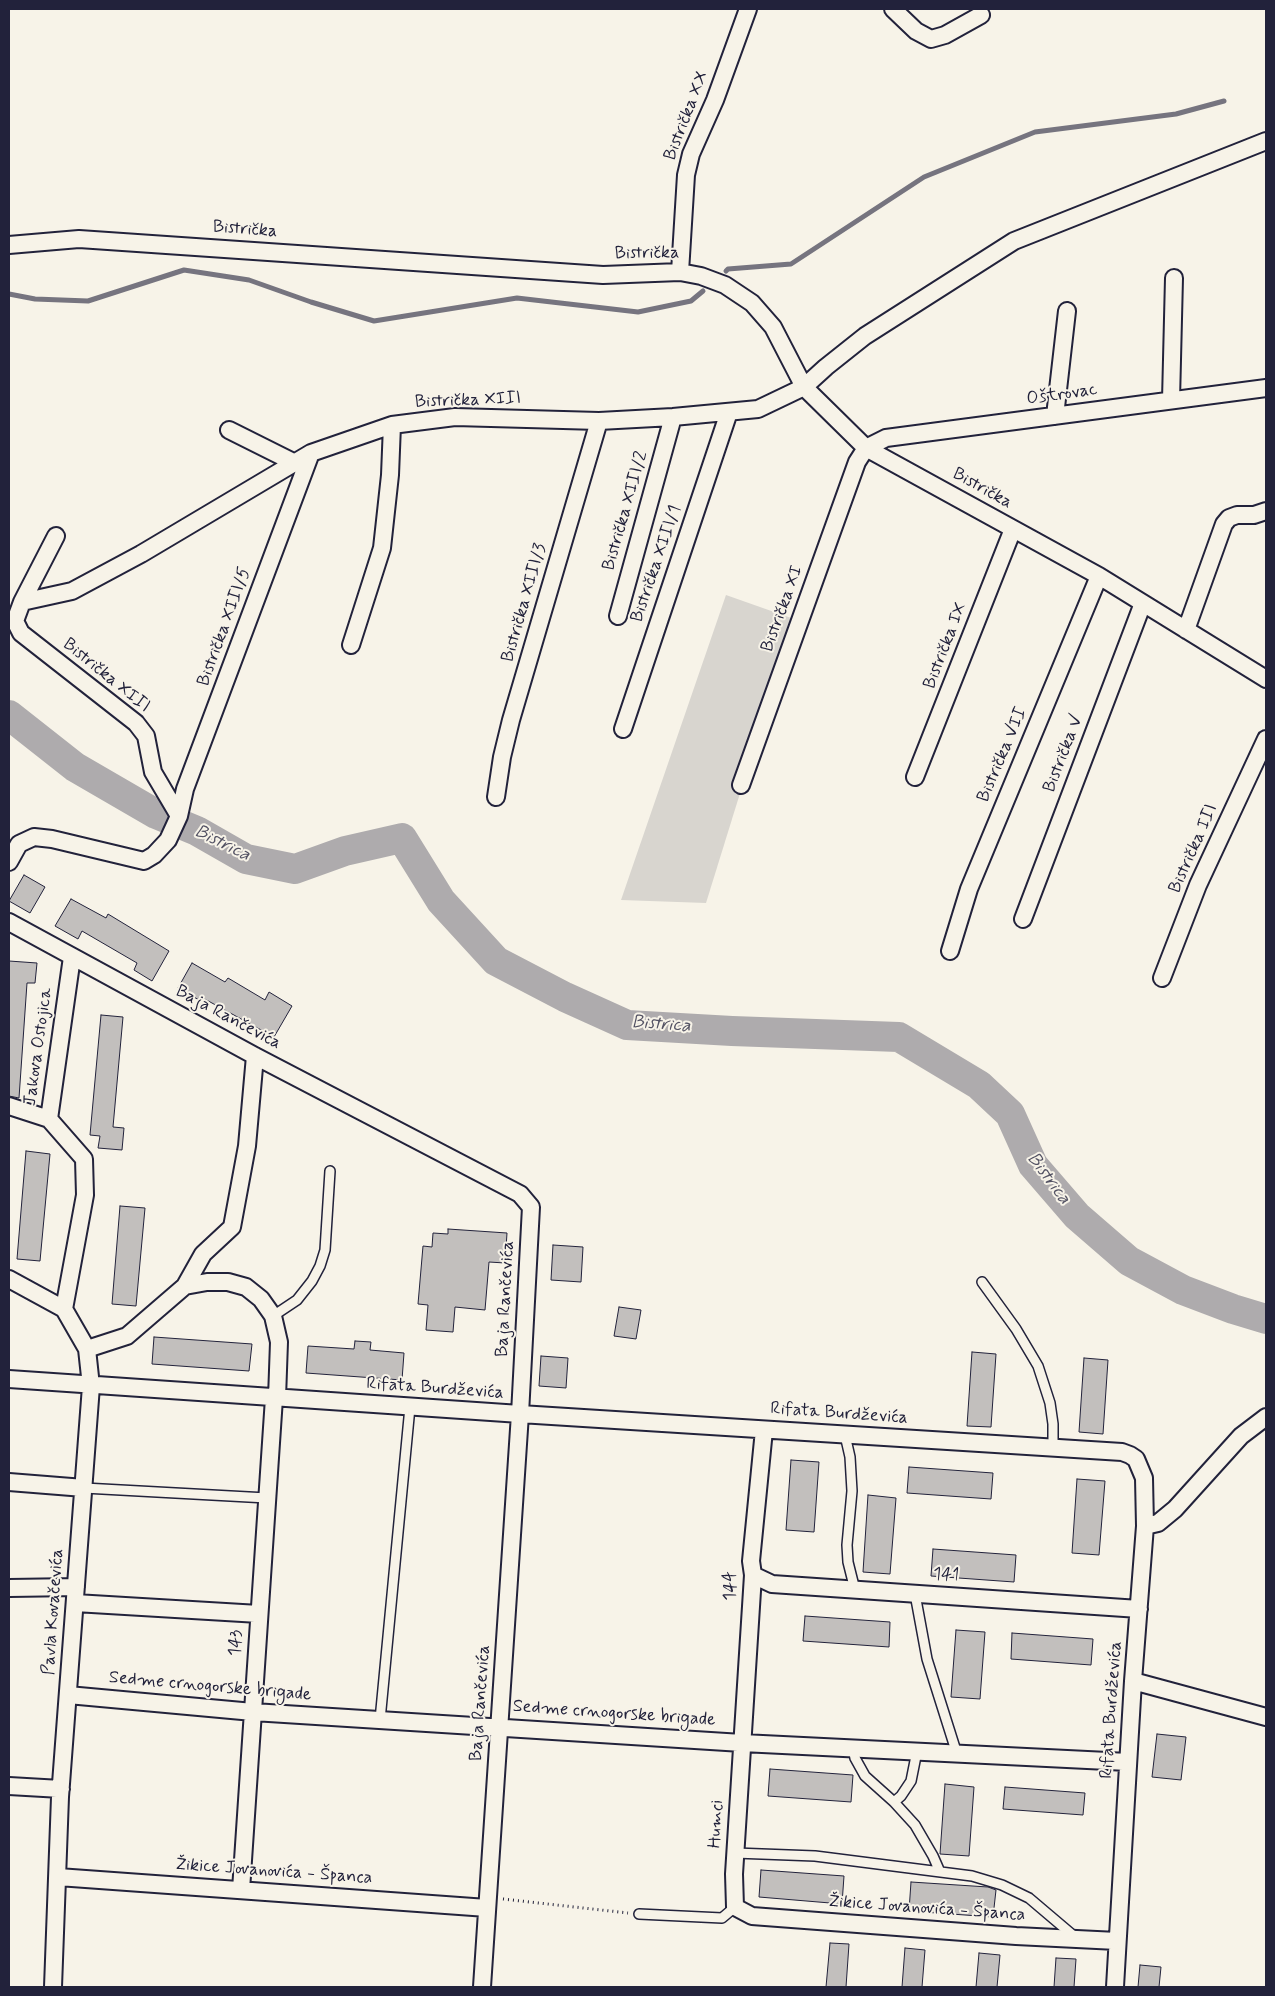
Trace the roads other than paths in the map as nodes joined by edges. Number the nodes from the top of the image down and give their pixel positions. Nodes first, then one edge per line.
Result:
1 (748, 9) edge
2 (893, 9) edge
3 (980, 15) dead end
4 (1266, 141) edge
5 (9, 245) edge
6 (680, 272) junction
7 (1174, 278) dead end
8 (1067, 311) dead end
9 (804, 387) junction
10 (1266, 388) edge
11 (1171, 400) junction
12 (729, 412) junction
13 (1055, 416) junction
14 (673, 417) junction
15 (599, 421) junction
16 (392, 425) junction
17 (229, 430) dead end
18 (866, 448) junction
19 (311, 453) junction
20 (294, 463) junction
21 (1266, 511) edge
22 (1013, 529) junction
23 (56, 536) dead end
24 (1099, 576) junction
25 (22, 602) junction
26 (1143, 603) junction
27 (618, 616) dead end
28 (1186, 630) junction
29 (351, 645) dead end
30 (1266, 679) edge
31 (623, 728) dead end
32 (1266, 739) edge
33 (915, 777) dead end
34 (742, 785) dead end
35 (496, 797) dead end
36 (179, 816) junction
37 (9, 862) edge
38 (1022, 919) dead end
39 (9, 922) edge
40 (950, 951) dead end
41 (72, 956) junction
42 (1162, 978) dead end
43 (255, 1056) junction
44 (9, 1106) edge
45 (49, 1119) junction
46 (330, 1171) dead end
47 (9, 1279) edge
48 (982, 1282) dead end
49 (185, 1286) junction
50 (64, 1309) junction
51 (273, 1316) junction
52 (87, 1349) junction
53 (9, 1379) edge
54 (91, 1386) junction
55 (276, 1398) junction
56 (410, 1407) junction
57 (520, 1414) junction
58 (1266, 1417) edge
59 (764, 1430) junction
60 (845, 1435) junction
61 (1053, 1448) junction
62 (9, 1482) edge
63 (84, 1488) junction
64 (267, 1498) junction
65 (1145, 1526) junction
66 (754, 1575) junction
67 (9, 1588) edge
68 (855, 1590) junction
69 (915, 1594) junction
70 (76, 1595) junction
71 (1138, 1609) junction
72 (259, 1614) junction
73 (1133, 1681) junction
74 (68, 1695) junction
75 (252, 1712) junction
76 (1266, 1718) edge
77 (380, 1720) junction
78 (499, 1727) junction
79 (742, 1743) junction
80 (853, 1748) junction
81 (917, 1751) junction
82 (957, 1754) junction
83 (1128, 1762) junction
84 (9, 1786) edge
85 (61, 1789) junction
86 (894, 1802) junction
87 (736, 1853) junction
88 (940, 1872) junction
89 (58, 1877) junction
90 (240, 1890) junction
91 (487, 1903) junction
92 (735, 1908) junction
93 (639, 1914) road end
94 (1078, 1939) junction
95 (1118, 1941) junction
96 (54, 1987) edge
97 (482, 1987) edge
98 (1115, 1987) edge

1 - 6 street, Bistrička XX
2 - 3 street
4 - 9 street, Bistrička XIII
5 - 6 street, Bistrička
6 - 9 street, Bistrička
7 - 11 street
8 - 13 street
9 - 12 street, Bistrička XIII
9 - 18 street, Bistrička
10 - 11 street, Oštrovac
11 - 13 street, Oštrovac
12 - 14 street, Bistrička XIII
12 - 31 street, Bistrička XIII/1
13 - 18 street, Oštrovac
14 - 15 street, Bistrička XIII
14 - 27 street, Bistrička XIII/2
15 - 16 street, Bistrička XIII
15 - 35 street, Bistrička XIII/3
16 - 19 street, Bistrička XIII
16 - 29 street
17 - 20 street
18 - 22 street, Bistrička
18 - 34 street, Bistrička XI
19 - 20 street, Bistrička XIII
19 - 36 street, Bistrička XIII/5
20 - 25 street, Bistrička XIII
21 - 28 street
22 - 24 street, Bistrička
22 - 33 street, Bistrička IX
23 - 25 street, Bistrička XIII
24 - 26 street, Bistrička
24 - 40 street, Bistrička VII
25 - 36 street, Bistrička XIII
26 - 28 street, Bistrička
26 - 38 street, Bistrička V
28 - 30 street, Bistrička
32 - 42 street, Bistrička III
36 - 37 street, Bistrička XIII/5
39 - 41 street, Baja Rančevića
41 - 43 street, Baja Rančevića
41 - 45 street, Jakova Ostojica
43 - 49 street
43 - 57 street, Baja Rančevića
44 - 45 street
45 - 50 street, Jakova Ostojica
46 - 51 lane
47 - 50 street
48 - 61 lane
49 - 51 street
49 - 52 street
50 - 52 street, Pavla Kovačevića
51 - 55 street, 143
52 - 54 street, Pavla Kovačevića
53 - 54 street, Rifata Burdževića
54 - 55 street, Rifata Burdževića
54 - 63 street, Pavla Kovačevića
55 - 56 street, Rifata Burdževića
55 - 64 street, 143
56 - 57 street, Rifata Burdževića
56 - 77 lane
57 - 59 street, Rifata Burdževića
57 - 78 street, Baja Rančevića
58 - 65 street
59 - 60 street, Rifata Burdževića
59 - 66 street, 144
60 - 61 street, Rifata Burdževića
60 - 68 lane
61 - 65 street, Rifata Burdževića
62 - 63 street
63 - 64 lane
63 - 70 street, Pavla Kovačevića
64 - 72 street, 143
65 - 71 street, Rifata Burdževića
66 - 68 street, 141
66 - 79 street, 144
67 - 70 street
68 - 69 street, 141
69 - 71 street, 141
69 - 82 lane
70 - 72 street
70 - 74 street, Pavla Kovačevića
71 - 73 street, Rifata Burdževića
72 - 75 street, 143
73 - 76 street
73 - 83 street, Rifata Burdževića
74 - 75 street, Sedme crnogorske brigade
74 - 85 street, Pavla Kovačevića
75 - 77 street, Sedme crnogorske brigade
75 - 90 street, 143
77 - 78 street, Sedme crnogorske brigade
78 - 79 street, Sedme crnogorske brigade
78 - 91 street, Baja Rančevića
79 - 80 street, Sedme crnogorske brigade
79 - 87 street, Humci
80 - 81 street, Sedme crnogorske brigade
80 - 86 lane
81 - 82 street, Sedme crnogorske brigade
81 - 86 lane
82 - 83 street, Sedme crnogorske brigade
83 - 95 street, Rifata Burdževića
84 - 85 street
85 - 89 street, Pavla Kovačevića
86 - 88 lane
87 - 88 lane
87 - 92 street, Humci
88 - 94 lane
89 - 90 street, Žikice Jovanovića - Španca
89 - 96 street, Pavla Kovačevića
90 - 91 street, Žikice Jovanovića - Španca
91 - 97 street, Baja Rančevića
92 - 93 lane
92 - 94 street, Žikice Jovanovića - Španca
94 - 95 street, Žikice Jovanovića - Španca
95 - 98 street, Rifata Burdževića

